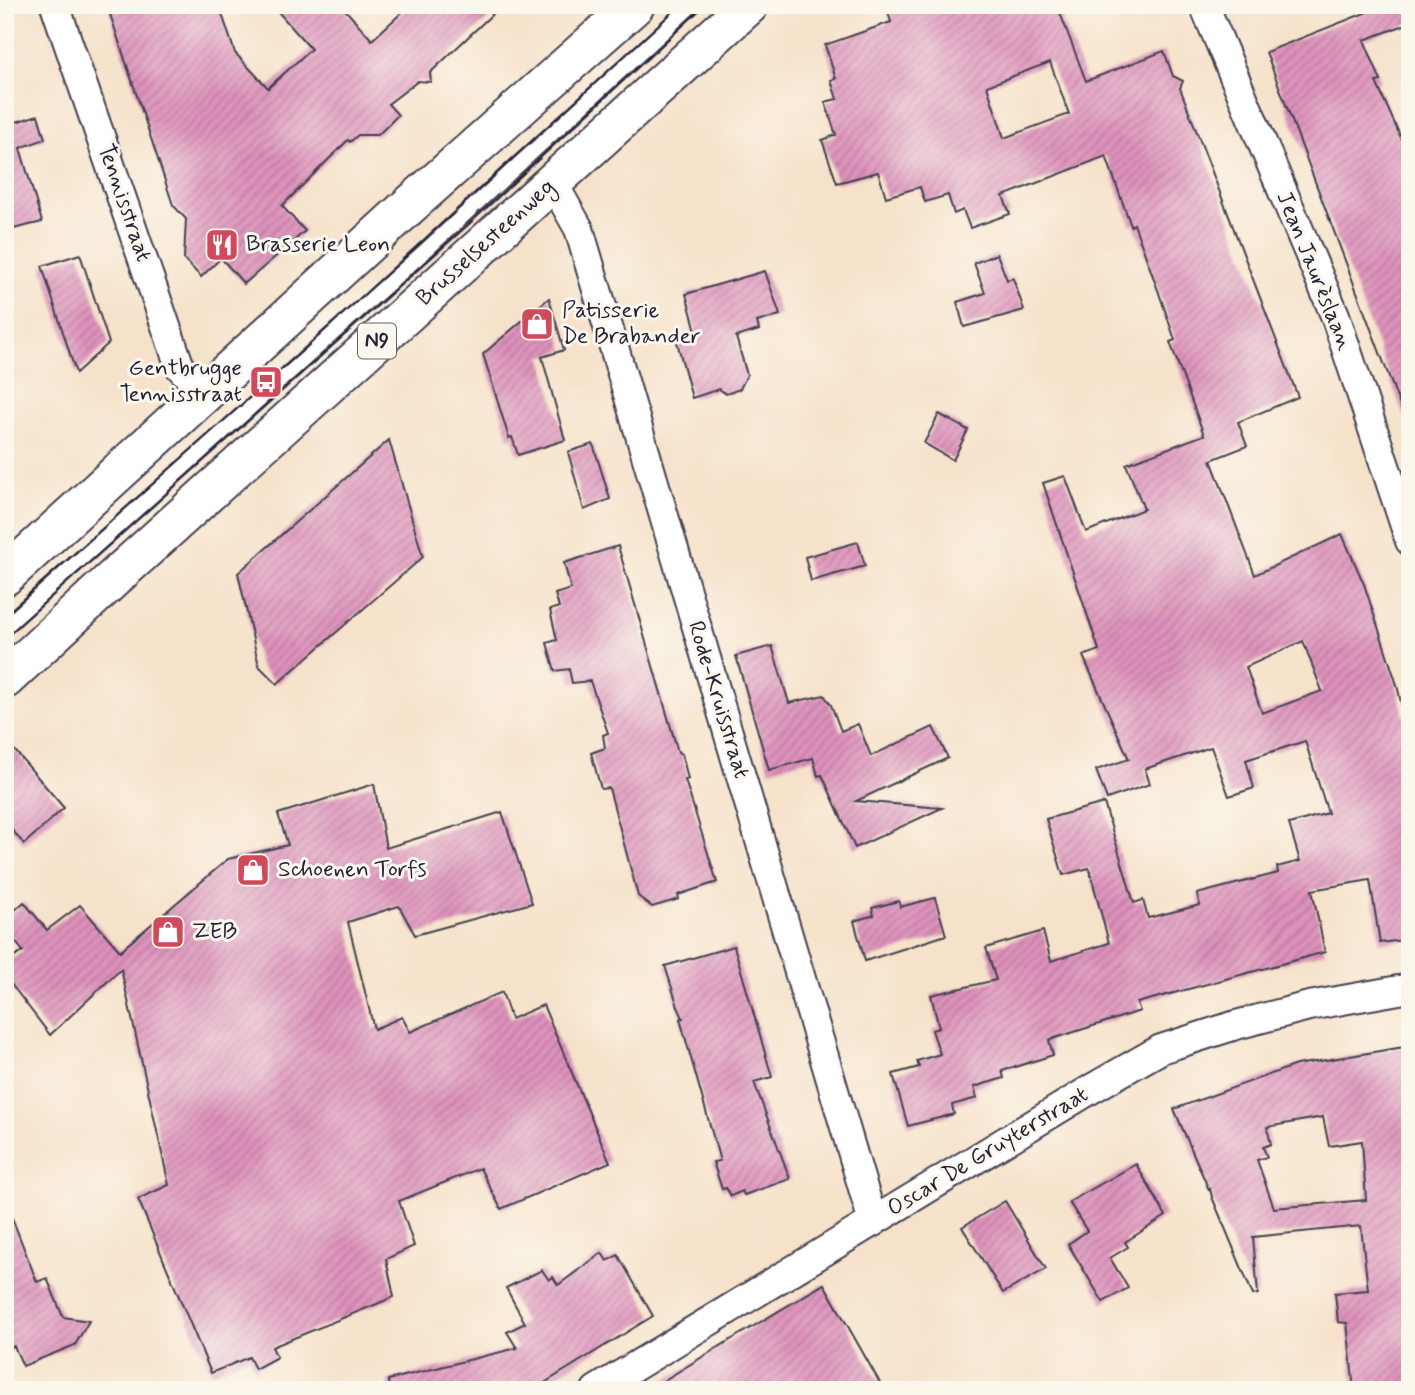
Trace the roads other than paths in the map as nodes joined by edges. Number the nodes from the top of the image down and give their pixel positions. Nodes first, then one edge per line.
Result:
1 (55, 5) edge
2 (635, 5) edge
3 (692, 5) edge
4 (749, 5) edge
5 (1204, 5) edge
6 (553, 183) junction
7 (204, 393) junction
8 (1410, 541) edge
9 (5, 576) edge
10 (5, 627) edge
11 (5, 679) edge
12 (1410, 988) edge
13 (873, 1222) junction
14 (596, 1390) edge

1 - 7 street, Tennisstraat
2 - 7 main road
3 - 10 lane
4 - 6 main road, Brusselsesteenweg / N9
5 - 8 street, Jean Jaurèslaan
6 - 11 main road, Brusselsesteenweg / N9
6 - 13 street, Rode-Kruisstraat
7 - 9 main road
12 - 13 street, Oscar De Gruyterstraat
13 - 14 street, Oscar De Gruyterstraat

